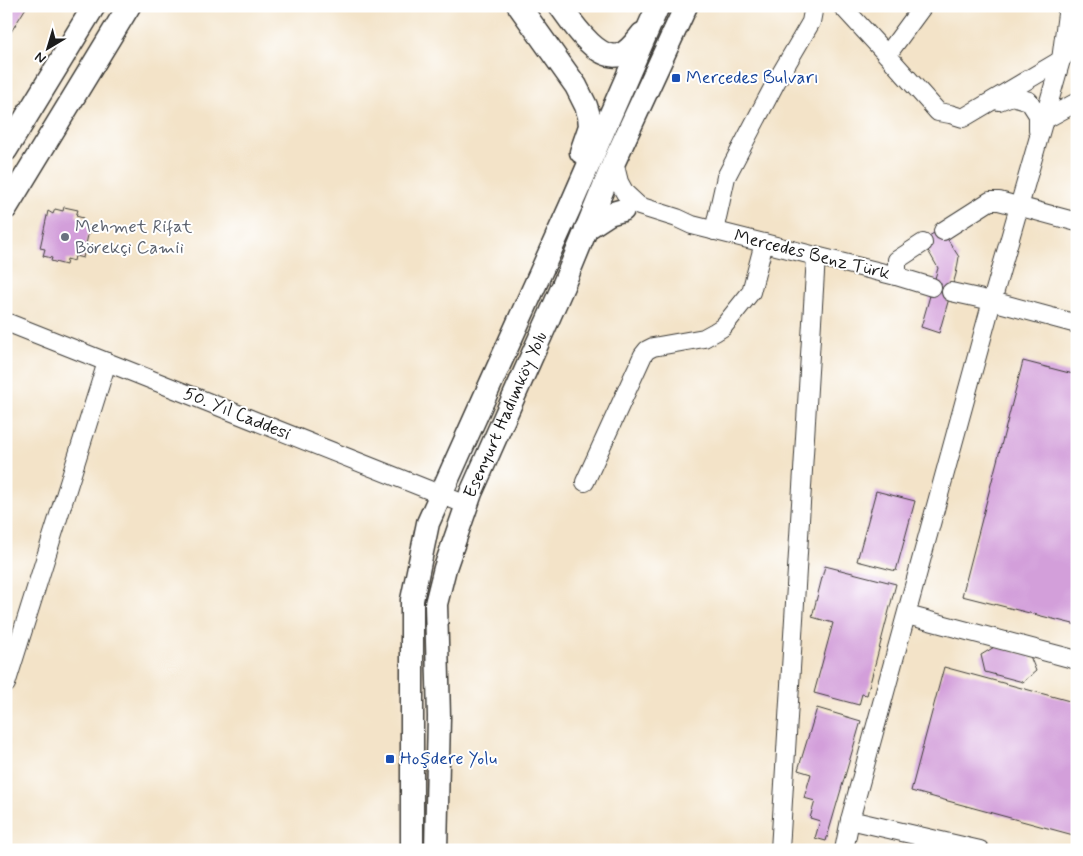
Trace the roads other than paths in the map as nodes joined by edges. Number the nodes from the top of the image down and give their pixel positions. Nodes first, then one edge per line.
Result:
1 (129, 6) edge
2 (519, 6) edge
3 (560, 6) edge
4 (686, 6) edge
5 (814, 6) edge
6 (842, 6) edge
7 (922, 6) edge
8 (1068, 6) edge
9 (86, 9) edge
10 (655, 14) edge
11 (1077, 41) edge
12 (887, 55) junction
13 (1061, 60) junction
14 (1077, 102) edge
15 (985, 106) junction
16 (1044, 120) junction
17 (1038, 142) junction
18 (6, 150) edge
19 (614, 162) junction
20 (585, 174) junction
21 (601, 193) junction
22 (571, 206) junction
23 (1019, 207) junction
24 (6, 208) edge
25 (624, 210) junction
26 (1077, 222) edge
27 (692, 225) junction
28 (586, 229) junction
29 (714, 231) junction
30 (942, 231) dead end
31 (764, 243) junction
32 (923, 243) dead end
33 (816, 256) junction
34 (896, 276) junction
35 (932, 287) dead end
36 (951, 292) dead end
37 (992, 301) junction
38 (6, 322) edge
39 (1077, 324) edge
40 (107, 362) junction
41 (585, 482) dead end
42 (441, 495) junction
43 (467, 505) junction
44 (906, 615) junction
45 (1077, 660) edge
46 (6, 684) edge
47 (850, 820) junction
48 (412, 850) edge
49 (436, 850) edge
50 (780, 850) edge
51 (844, 850) edge
52 (980, 850) edge

1 - 24 main road
2 - 22 main road
3 - 10 main road
4 - 19 main road, Esenyurt Hadımköy Yolu
5 - 29 street
6 - 12 street
7 - 12 street
8 - 13 street
9 - 18 main road
10 - 20 main road, Esenyurt Hadımköy Yolu
11 - 13 street
12 - 15 street
13 - 15 street
13 - 16 street
14 - 16 street
15 - 17 street
16 - 17 street
17 - 23 street
19 - 21 main road, Esenyurt Hadımköy Yolu
19 - 27 street, Mercedes Benz Türk
20 - 21 street, Mercedes Benz Türk
20 - 22 main road, Esenyurt Hadımköy Yolu
21 - 25 street, Mercedes Benz Türk
21 - 28 main road, Esenyurt Hadımköy Yolu
22 - 42 main road, Esenyurt Hadımköy Yolu
23 - 26 street
23 - 30 street
23 - 37 street
25 - 27 street, Mercedes Benz Türk
25 - 28 main road
27 - 29 street, Mercedes Benz Türk
28 - 43 main road, Esenyurt Hadımköy Yolu
29 - 31 street, Mercedes Benz Türk
31 - 33 street, Mercedes Benz Türk
31 - 41 street
32 - 34 street
33 - 34 street, Mercedes Benz Türk
33 - 50 street
34 - 35 street, Mercedes Benz Türk
36 - 37 street
37 - 39 street
37 - 44 street
38 - 40 street, 50. Yıl Caddesi
40 - 42 street, 50. Yıl Caddesi
40 - 46 street
42 - 43 street, 50. Yıl Caddesi
42 - 48 main road, Esenyurt Hadımköy Yolu
43 - 49 main road, Esenyurt Hadımköy Yolu
44 - 45 street
44 - 47 street
47 - 51 street
47 - 52 street

